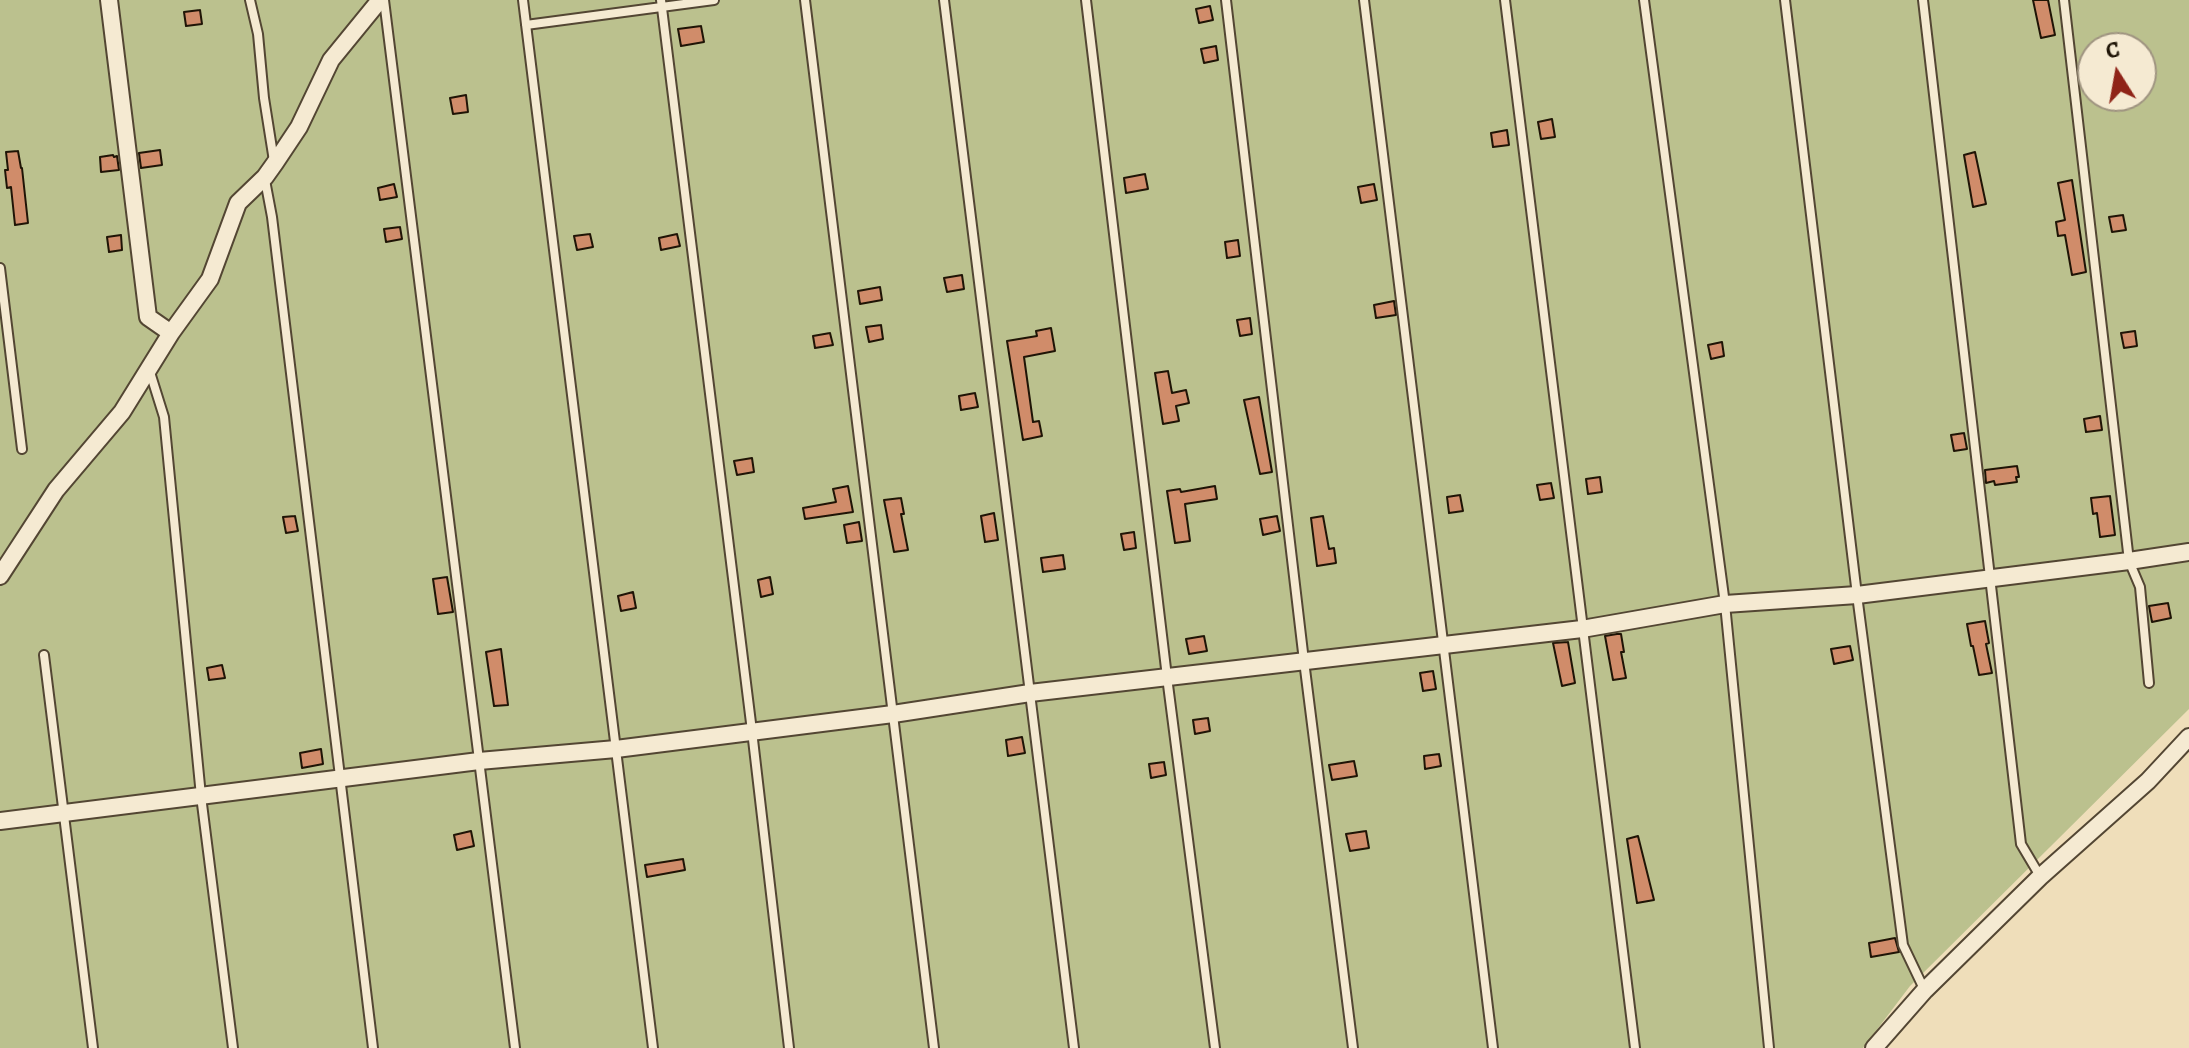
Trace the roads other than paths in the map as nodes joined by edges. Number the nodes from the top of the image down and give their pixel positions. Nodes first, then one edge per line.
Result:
1 (109, 0) edge
2 (250, 0) edge
3 (382, 0) edge
4 (523, 0) edge
5 (714, 0) edge
6 (805, 0) edge
7 (944, 0) edge
8 (1086, 0) edge
9 (1226, 0) edge
10 (1364, 0) edge
11 (1505, 0) edge
12 (1644, 0) edge
13 (1785, 0) edge
14 (1923, 0) edge
15 (2064, 0) edge
16 (661, 3) edge
17 (526, 25) junction
18 (270, 170) junction
19 (0, 268) edge
20 (171, 333) junction
21 (149, 369) junction
22 (22, 449) dead end
23 (2189, 552) edge
24 (2129, 561) junction
25 (0, 576) edge
26 (1991, 579) junction
27 (1857, 595) junction
28 (1725, 604) junction
29 (1582, 629) junction
30 (1444, 644) junction
31 (44, 655) dead end
32 (1304, 661) junction
33 (1167, 677) junction
34 (2149, 683) dead end
35 (1030, 693) junction
36 (893, 714) junction
37 (752, 731) junction
38 (2189, 737) edge
39 (616, 749) junction
40 (479, 761) junction
41 (340, 778) junction
42 (201, 796) junction
43 (63, 813) junction
44 (0, 821) edge
45 (2040, 877) junction
46 (1925, 990) junction
47 (93, 1048) edge
48 (233, 1048) edge
49 (373, 1048) edge
50 (515, 1048) edge
51 (653, 1048) edge
52 (789, 1048) edge
53 (934, 1048) edge
54 (1074, 1048) edge
55 (1215, 1048) edge
56 (1353, 1048) edge
57 (1493, 1048) edge
58 (1635, 1048) edge
59 (1769, 1048) edge
60 (1874, 1048) edge

1 - 20 street
2 - 18 lane
3 - 18 street
3 - 40 lane
4 - 17 lane
5 - 16 lane
6 - 36 lane
7 - 35 lane
8 - 33 lane
9 - 32 lane
10 - 30 lane
11 - 29 lane
12 - 28 lane
13 - 27 lane
14 - 26 lane
15 - 24 lane
16 - 17 lane
16 - 37 lane
17 - 39 lane
18 - 20 street
18 - 41 lane
19 - 22 lane
20 - 21 street
21 - 25 street
21 - 42 lane
23 - 24 street
24 - 26 street
24 - 34 lane
26 - 27 street
26 - 45 lane
27 - 28 street
27 - 46 lane
28 - 29 street
28 - 59 lane
29 - 30 street
29 - 58 lane
30 - 32 street
30 - 57 lane
31 - 43 lane
32 - 33 street
32 - 56 lane
33 - 35 street
33 - 55 lane
35 - 36 street
35 - 54 lane
36 - 37 street
36 - 53 lane
37 - 39 street
37 - 52 lane
38 - 45 street
39 - 40 street
39 - 51 lane
40 - 41 street
40 - 50 lane
41 - 42 street
41 - 49 lane
42 - 43 street
42 - 48 lane
43 - 44 street
43 - 47 lane
45 - 46 street
46 - 60 street

